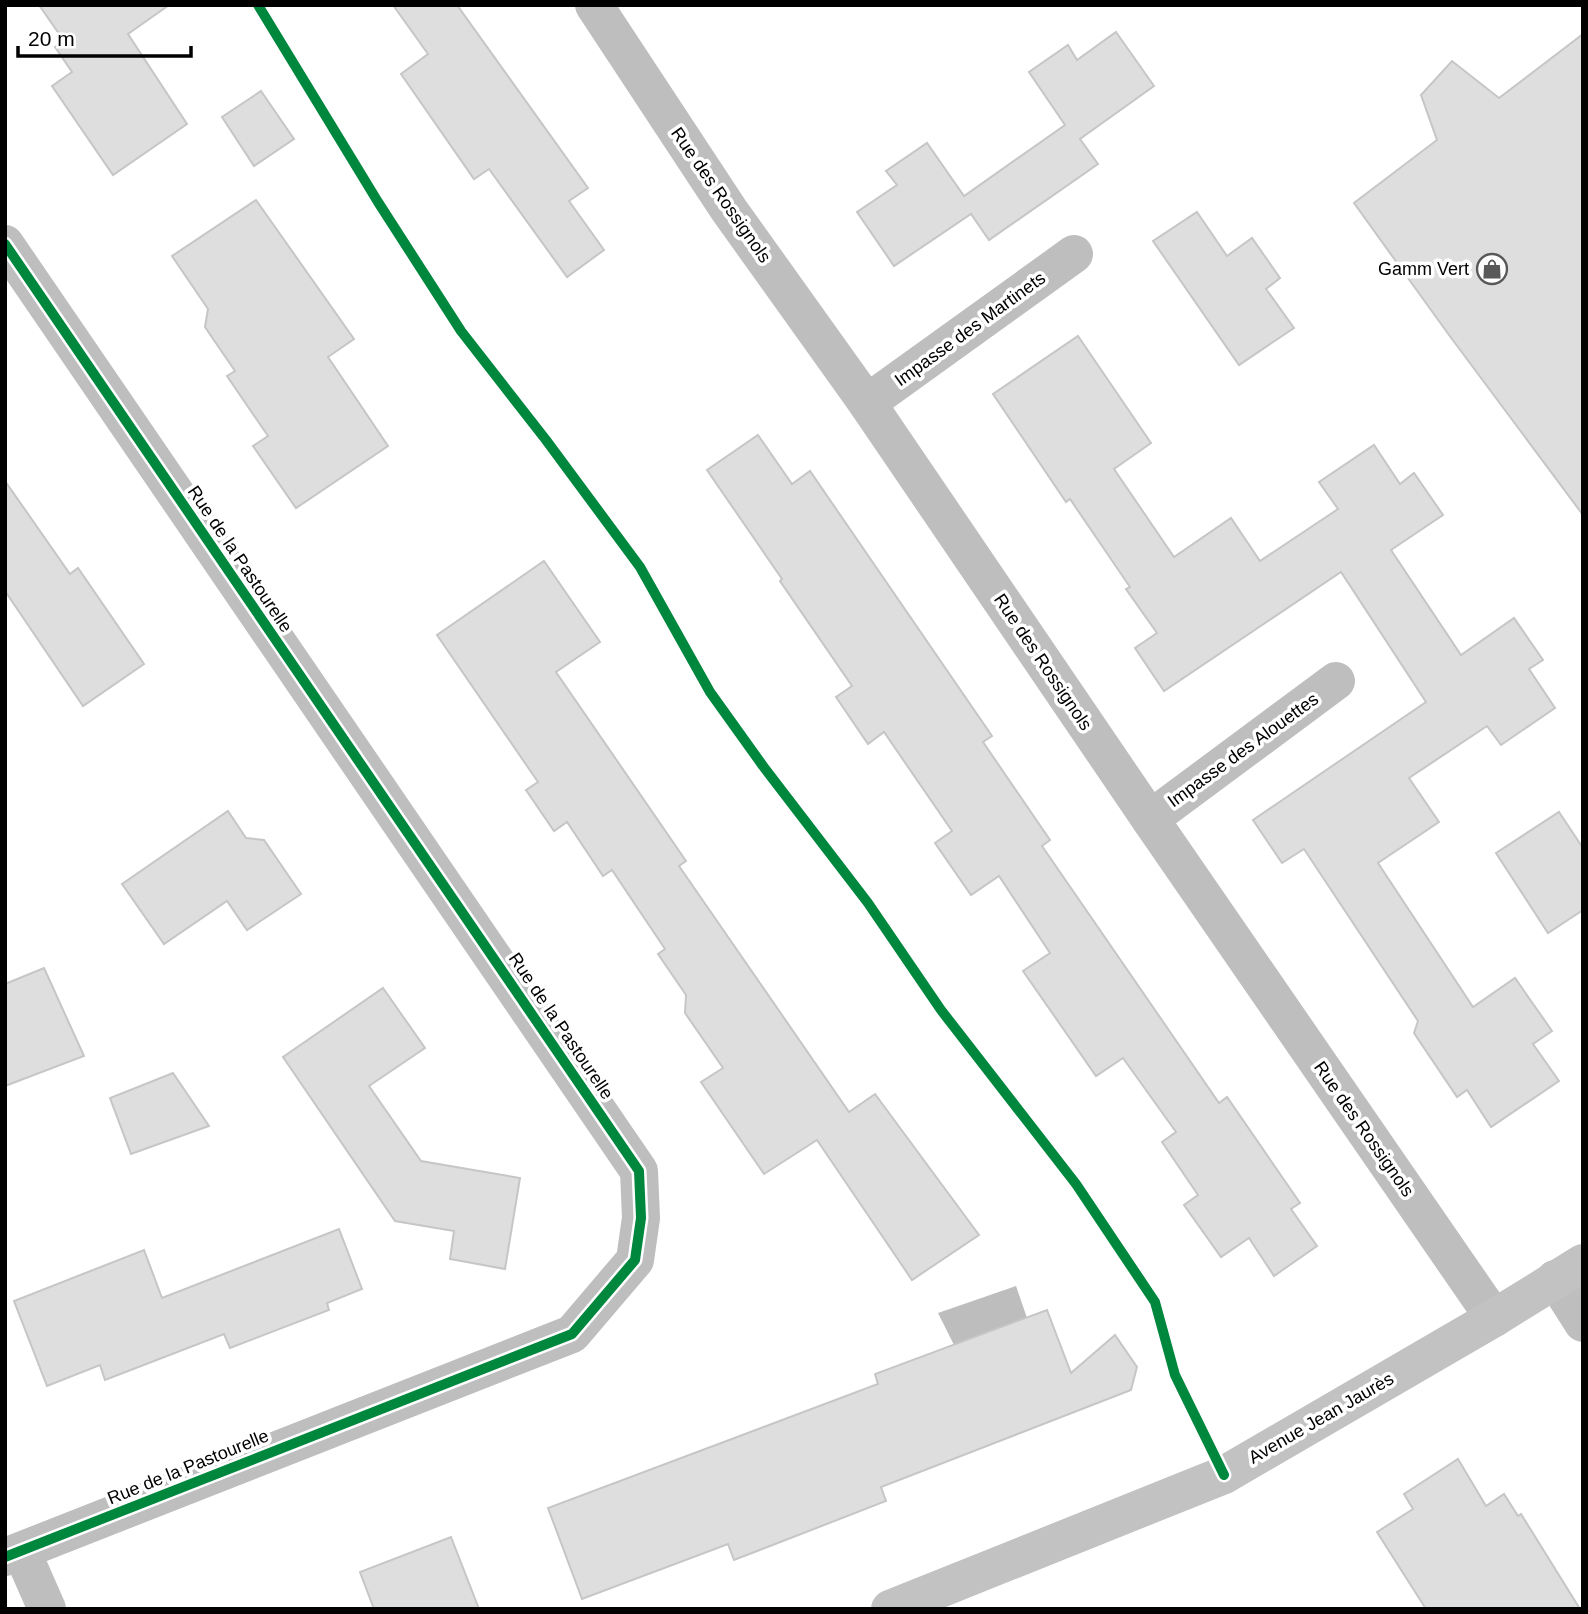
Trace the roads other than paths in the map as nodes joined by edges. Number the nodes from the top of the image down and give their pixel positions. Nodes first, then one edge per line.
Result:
1 (594, 5) edge
2 (5, 244) edge
3 (1074, 254) dead end
4 (867, 403) junction
5 (1336, 681) dead end
6 (1150, 819) junction
7 (1569, 1271) edge
8 (1494, 1318) junction
9 (1583, 1323) edge
10 (13, 1554) edge
11 (47, 1609) edge
12 (890, 1609) edge

1 - 4 street, Rue des Rossignols
2 - 10 street, Rue de la Pastourelle
3 - 4 street, Impasse des Martinets
4 - 6 street, Rue des Rossignols
5 - 6 street, Impasse des Alouettes
6 - 8 street, Rue des Rossignols
7 - 8 street, Avenue Jean Jaurès
7 - 9 street
8 - 12 street, Avenue Jean Jaurès
10 - 11 street, Rue de la Pastourelle

